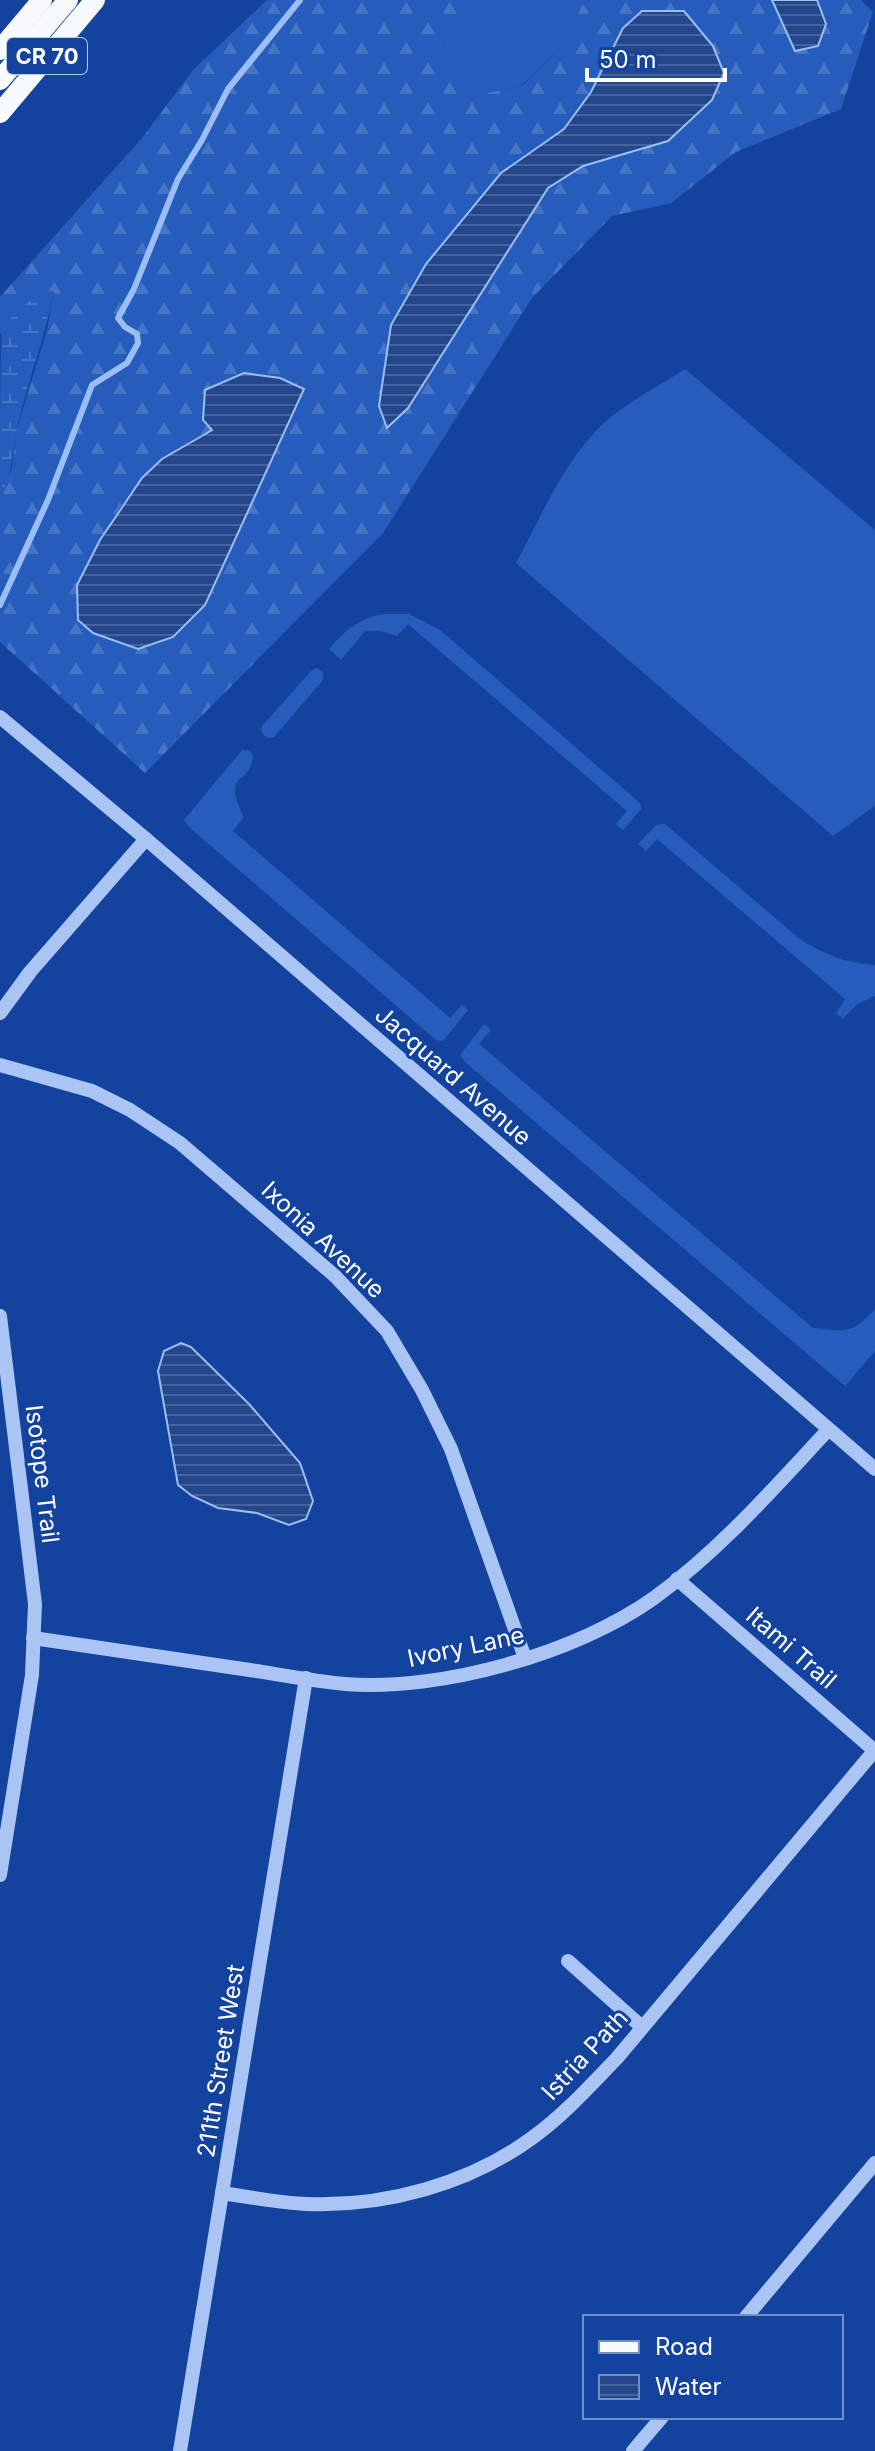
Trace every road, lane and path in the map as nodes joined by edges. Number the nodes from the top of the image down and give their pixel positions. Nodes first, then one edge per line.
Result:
1 (42, 0) edge
2 (68, 0) edge
3 (95, 0) edge
4 (0, 50) edge
5 (0, 80) edge
6 (0, 113) edge
7 (0, 717) edge
8 (146, 839) junction
9 (0, 1013) edge
10 (0, 1065) edge
11 (0, 1316) edge
12 (828, 1430) junction
13 (875, 1469) edge
14 (677, 1579) junction
15 (33, 1638) junction
16 (525, 1658) junction
17 (306, 1678) junction
18 (875, 1750) edge
19 (0, 1875) edge
20 (568, 1961) dead end
21 (642, 2027) junction
22 (875, 2163) edge
23 (222, 2193) junction
24 (748, 2315) edge
25 (660, 2419) edge
26 (180, 2451) edge
27 (633, 2451) edge

1 - 4 main road, CR 70
2 - 5 main road
3 - 6 main road, CR 70
7 - 8 street, Jacquard Avenue
8 - 9 street
8 - 12 street, Jacquard Avenue
10 - 16 street, Ixonia Avenue
11 - 15 street, Isotope Trail
12 - 13 street, Jacquard Avenue
12 - 14 street, Ivory Lane
14 - 16 street, Ivory Lane
14 - 18 street, Itami Trail
15 - 17 street, Ivory Lane
15 - 19 street, Isotope Trail
16 - 17 street, Ivory Lane
17 - 23 street, 211th Street West
18 - 21 street, Istria Path
20 - 21 street
21 - 23 street, Istria Path
22 - 24 street
23 - 26 street, 211th Street West
25 - 27 street

